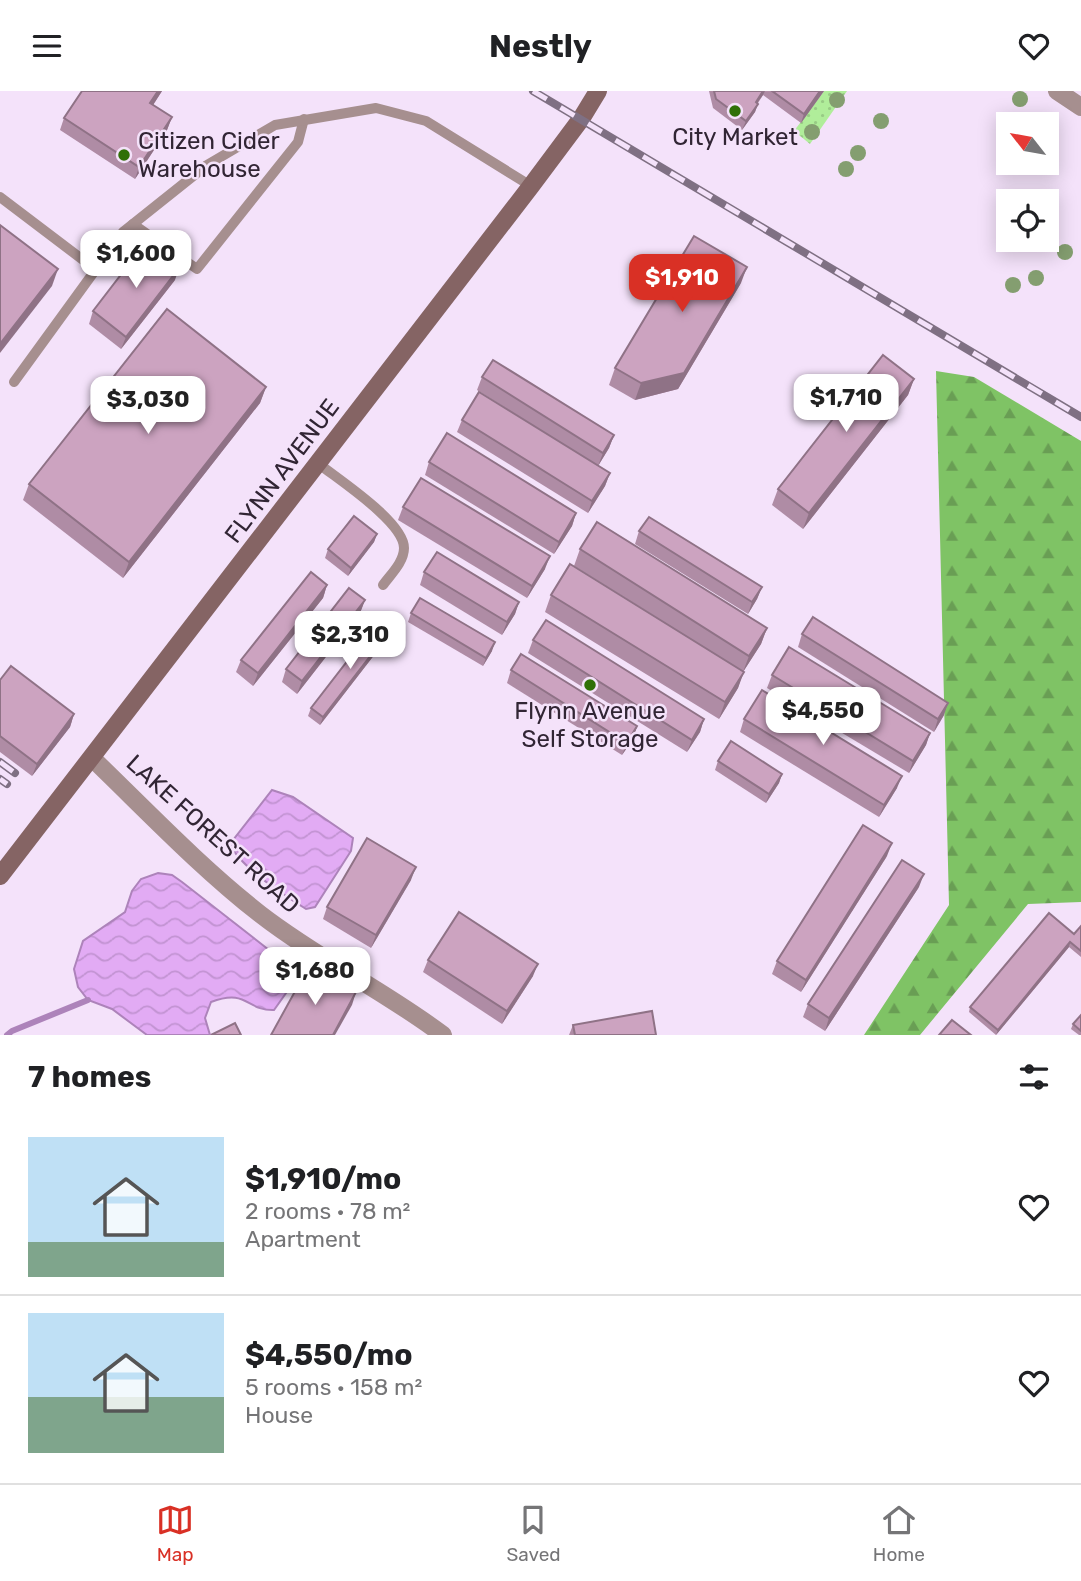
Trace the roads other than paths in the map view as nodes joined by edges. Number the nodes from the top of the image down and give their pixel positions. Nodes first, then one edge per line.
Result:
1 (598, 91) edge
2 (1058, 91) edge
3 (1081, 107) edge
4 (304, 119) junction
5 (531, 186) junction
6 (0, 197) edge
7 (133, 224) junction
8 (96, 269) junction
9 (14, 381) dead end
10 (319, 464) junction
11 (383, 585) dead end
12 (92, 758) junction
13 (0, 876) edge
14 (443, 1035) edge

1 - 5 street, FLYNN AVENUE
2 - 3 street
4 - 5 lane
4 - 7 lane
4 - 7 lane
5 - 10 street, FLYNN AVENUE
6 - 8 lane
7 - 8 lane
8 - 9 lane
10 - 11 lane
10 - 12 street, FLYNN AVENUE
12 - 13 street, FLYNN AVENUE
12 - 14 street, LAKE FOREST ROAD

